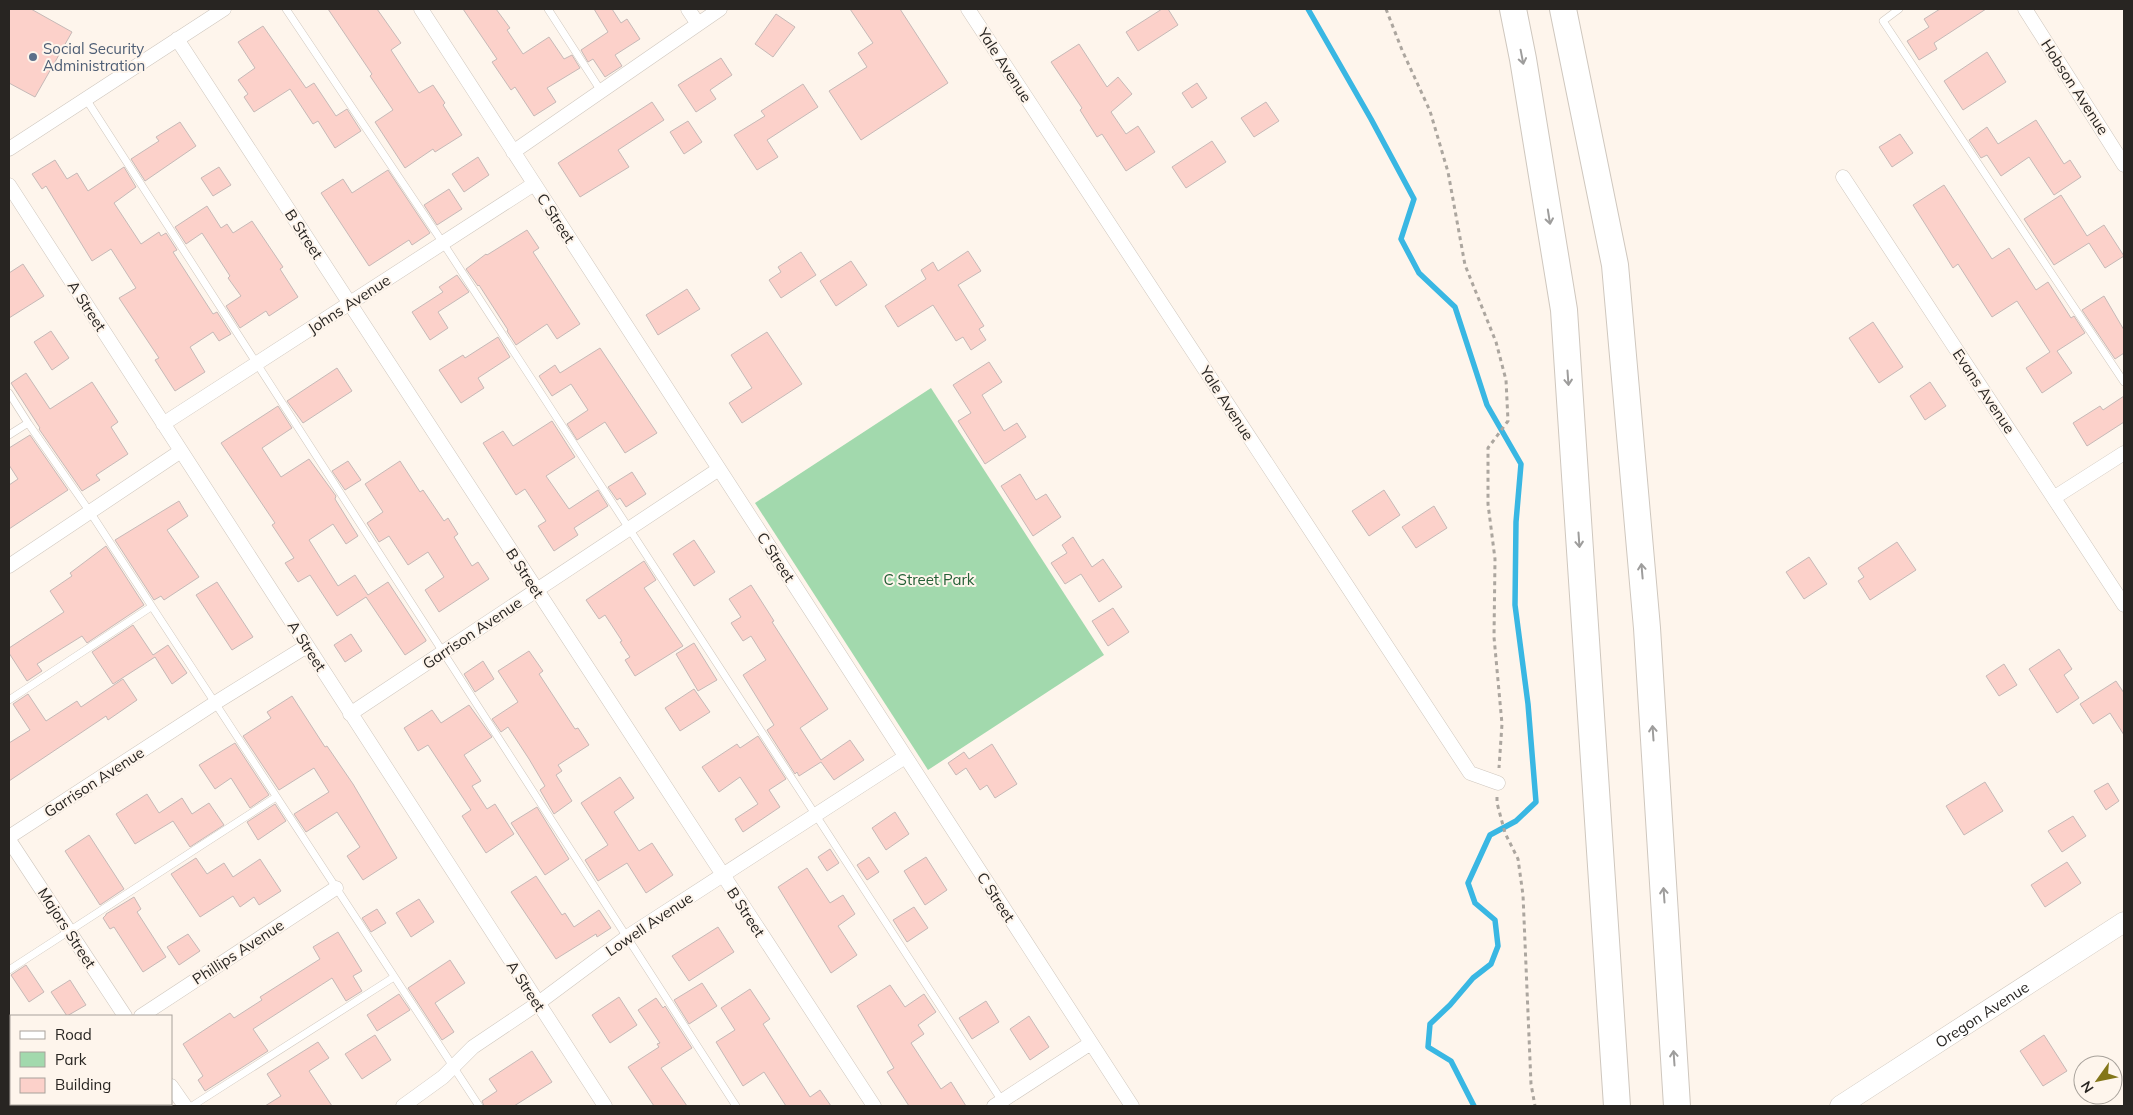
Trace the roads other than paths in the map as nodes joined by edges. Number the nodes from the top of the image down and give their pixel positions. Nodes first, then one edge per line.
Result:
1 (224, 9) edge
2 (286, 9) edge
3 (421, 9) edge
4 (548, 9) edge
5 (688, 9) edge
6 (720, 9) edge
7 (968, 9) edge
8 (1513, 9) edge
9 (1563, 9) edge
10 (1899, 9) edge
11 (2025, 9) edge
12 (698, 24) junction
13 (177, 39) junction
14 (601, 91) junction
15 (86, 99) junction
16 (9, 149) edge
17 (513, 152) junction
18 (2124, 165) edge
19 (1843, 177) dead end
20 (534, 184) junction
21 (9, 186) edge
22 (443, 243) junction
23 (349, 304) junction
24 (257, 363) junction
25 (2124, 382) edge
26 (9, 393) edge
27 (28, 423) junction
28 (163, 424) junction
29 (9, 435) edge
30 (181, 452) junction
31 (2124, 453) edge
32 (719, 470) junction
33 (2055, 497) junction
34 (90, 512) junction
35 (629, 530) junction
36 (9, 566) edge
37 (536, 591) junction
38 (2124, 605) edge
39 (151, 607) junction
40 (307, 646) junction
41 (443, 652) junction
42 (9, 700) edge
43 (215, 703) junction
44 (350, 714) junction
45 (905, 757) junction
46 (1498, 784) road end
47 (276, 797) junction
48 (816, 815) junction
49 (9, 839) edge
50 (722, 876) junction
51 (336, 888) junction
52 (2124, 922) edge
53 (69, 931) junction
54 (627, 937) junction
55 (9, 970) edge
56 (394, 977) junction
57 (537, 1004) junction
58 (124, 1015) edge
59 (143, 1015) edge
60 (1091, 1043) junction
61 (453, 1067) junction
62 (172, 1087) edge
63 (998, 1103) edge
64 (185, 1106) edge
65 (192, 1106) edge
66 (403, 1106) edge
67 (479, 1106) edge
68 (605, 1106) edge
69 (736, 1106) edge
70 (874, 1106) edge
71 (1132, 1106) edge
72 (1617, 1106) edge
73 (1677, 1106) edge
74 (1840, 1106) edge

1 - 13 street
2 - 22 lane
3 - 17 street, C Street
4 - 14 lane
5 - 12 street
6 - 12 street
7 - 46 street, Yale Avenue
8 -> 72 highway
73 -> 9 highway
10 - 25 lane
11 - 18 street, Hobson Avenue
12 - 14 street
13 - 15 street
13 - 23 street, B Street
14 - 17 street
15 - 16 street
15 - 24 lane
17 - 20 street, C Street
19 - 33 street, Evans Avenue
20 - 22 street, Johns Avenue
20 - 32 street, C Street
21 - 28 street, A Street
22 - 23 street, Johns Avenue
22 - 35 lane
23 - 24 street, Johns Avenue
23 - 37 street, B Street
24 - 28 street, Johns Avenue
24 - 41 lane
26 - 27 lane
27 - 29 lane
27 - 34 lane
28 - 30 street, A Street
30 - 34 street
30 - 40 street, A Street
31 - 33 street
32 - 35 street, Garrison Avenue
32 - 45 street, C Street
33 - 38 street, Evans Avenue
34 - 36 street
34 - 39 lane
35 - 37 street, Garrison Avenue
35 - 48 lane
37 - 41 street, Garrison Avenue
37 - 50 street, B Street
39 - 42 lane
39 - 43 lane
40 - 43 street, Garrison Avenue
40 - 44 street, A Street
41 - 44 street, Garrison Avenue
41 - 54 lane
43 - 47 lane
43 - 49 street, Garrison Avenue
44 - 57 street, A Street
45 - 48 street, Lowell Avenue
45 - 60 street, C Street
47 - 51 lane
47 - 53 lane
48 - 50 street, Lowell Avenue
48 - 63 lane
49 - 53 street, Majors Street
50 - 54 street, Lowell Avenue
50 - 70 street, B Street
51 - 56 lane
51 - 59 street, Phillips Avenue
52 - 74 street, Oregon Avenue
53 - 55 lane
53 - 58 street, Majors Street
54 - 57 street, Lowell Avenue
54 - 69 lane
56 - 61 lane
56 - 65 lane
57 - 61 street, Lowell Avenue
57 - 68 street, A Street
60 - 63 street
60 - 71 street, C Street
61 - 66 street, Lowell Avenue
61 - 67 lane
62 - 64 street

